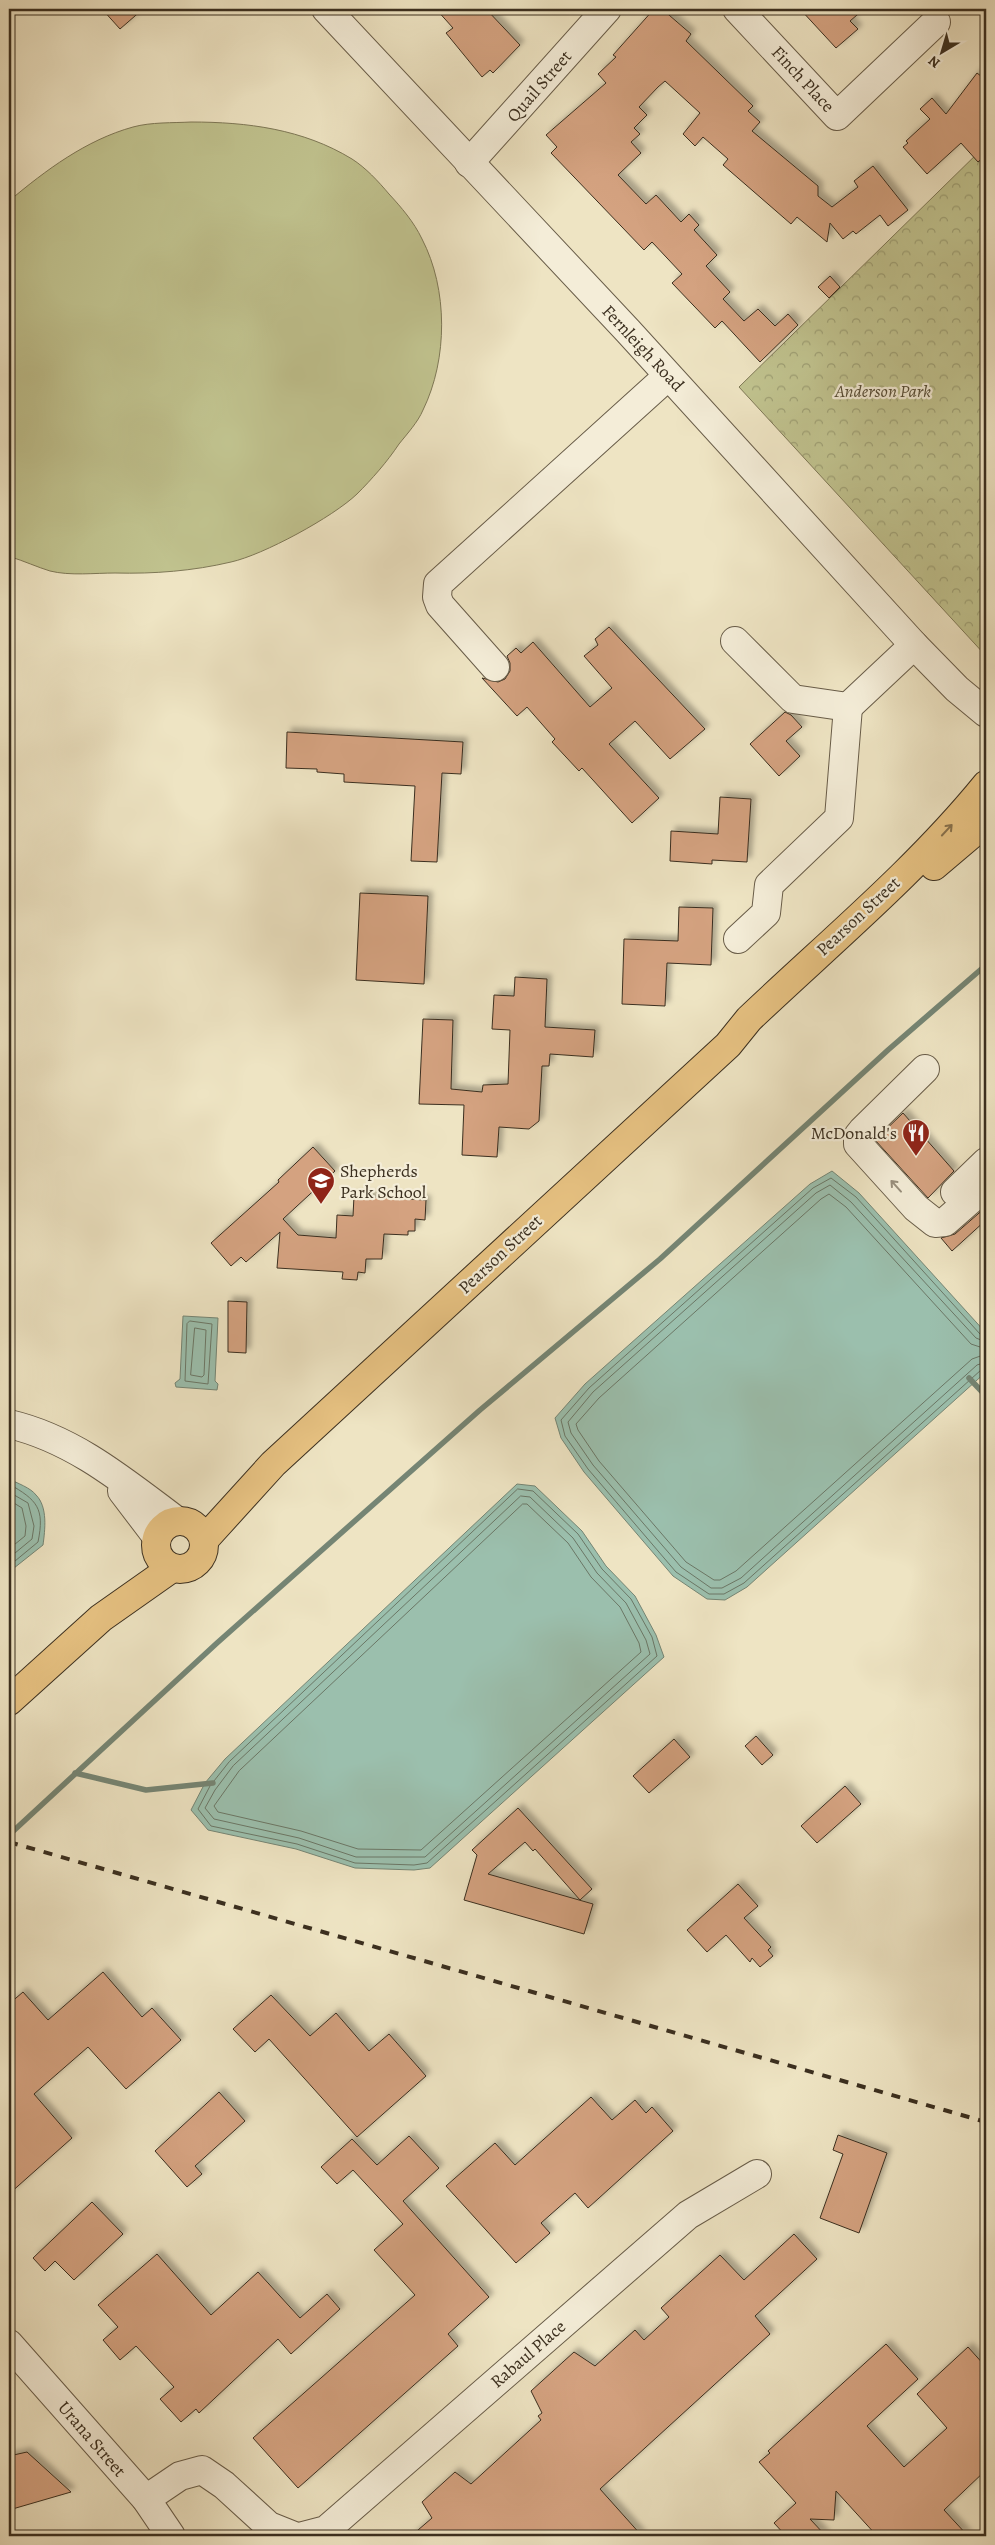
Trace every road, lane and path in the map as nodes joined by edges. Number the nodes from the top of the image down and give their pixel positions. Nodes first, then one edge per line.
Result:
1 (326, 9) edge
2 (607, 9) edge
3 (737, 9) edge
4 (936, 22) dead end
5 (469, 163) junction
6 (668, 376) junction
7 (735, 641) dead end
8 (914, 645) junction
9 (495, 667) dead end
10 (957, 690) junction
11 (848, 707) junction
12 (986, 714) edge
13 (986, 733) edge
14 (986, 785) edge
15 (986, 822) edge
16 (738, 938) dead end
17 (728, 1046) junction
18 (925, 1069) dead end
19 (986, 1162) edge
20 (986, 1186) edge
21 (918, 1210) junction
22 (9, 1424) edge
23 (176, 1540) junction
24 (9, 1701) edge
25 (757, 2174) dead end
26 (9, 2344) edge
27 (146, 2500) junction
28 (171, 2536) edge
29 (294, 2536) edge
30 (302, 2536) edge

1 - 5 street, Fernleigh Road
2 - 5 street, Quail Street
3 - 4 street, Finch Place
5 - 6 street, Fernleigh Road
6 - 8 street, Fernleigh Road
6 - 9 street
7 - 11 street
8 - 10 street, Fernleigh Road
8 - 11 street
10 - 12 street, Fernleigh Road
10 - 13 street, Fernleigh Road
11 - 16 street
17 -> 14 main road, Pearson Street
15 - 17 main road, Pearson Street
17 - 23 main road, Pearson Street
21 -> 18 street
19 - 21 street
20 - 21 street
22 - 23 street
23 - 24 main road, Pearson Street
25 - 30 street, Rabaul Place
26 - 27 street, Urana Street
27 - 28 street, Urana Street
27 - 29 street

